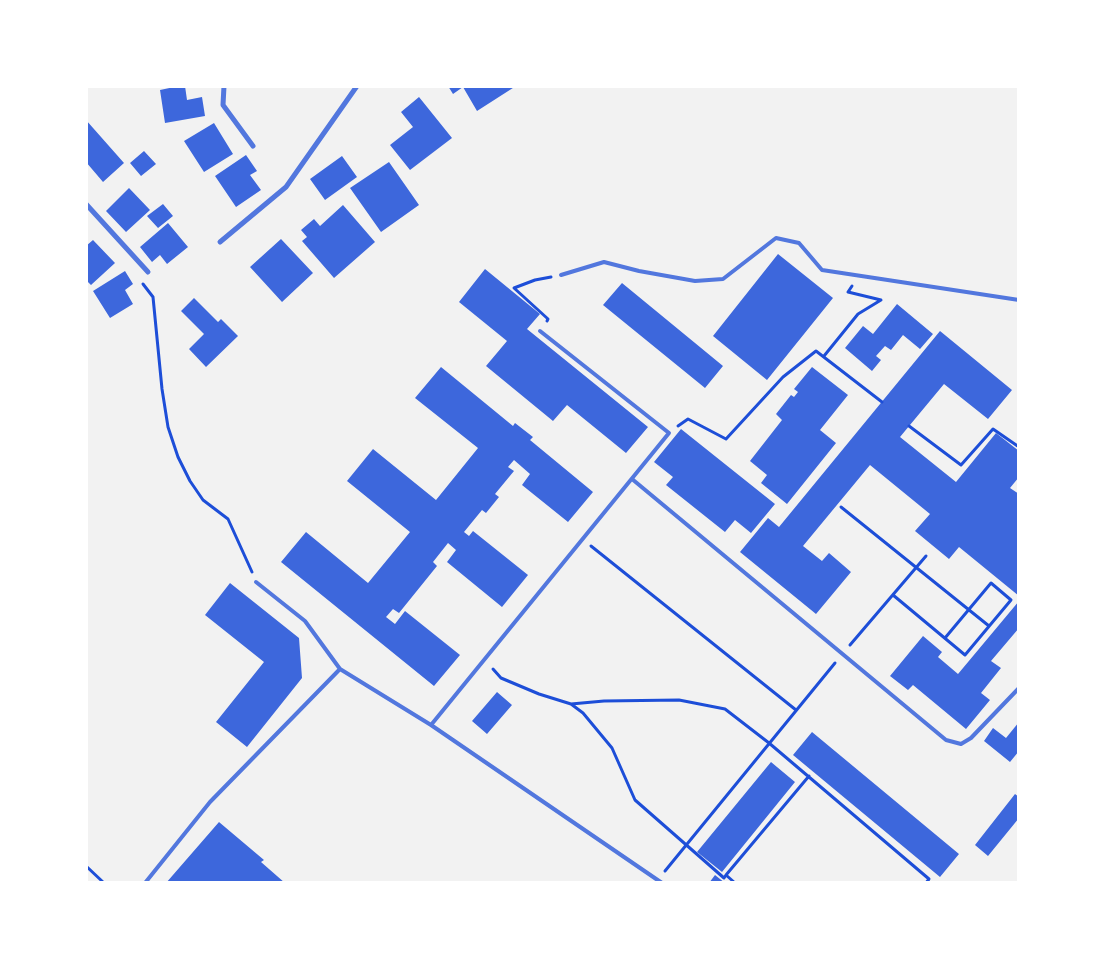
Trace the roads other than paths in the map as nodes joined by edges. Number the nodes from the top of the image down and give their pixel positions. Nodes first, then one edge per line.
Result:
1 (224, 86) edge
2 (357, 86) edge
3 (253, 146) dead end
4 (86, 204) edge
5 (220, 242) dead end
6 (148, 272) road end
7 (562, 275) road end
8 (1019, 300) edge
9 (540, 332) road end
10 (632, 479) junction
11 (256, 582) road end
12 (340, 669) junction
13 (1019, 688) edge
14 (431, 725) junction
15 (660, 881) edge
16 (145, 883) edge

1 - 3 street
2 - 5 street
4 - 6 street
7 - 8 lane
9 - 10 lane
10 - 13 lane
10 - 14 lane
11 - 12 lane
12 - 14 lane
12 - 16 lane
14 - 15 lane

